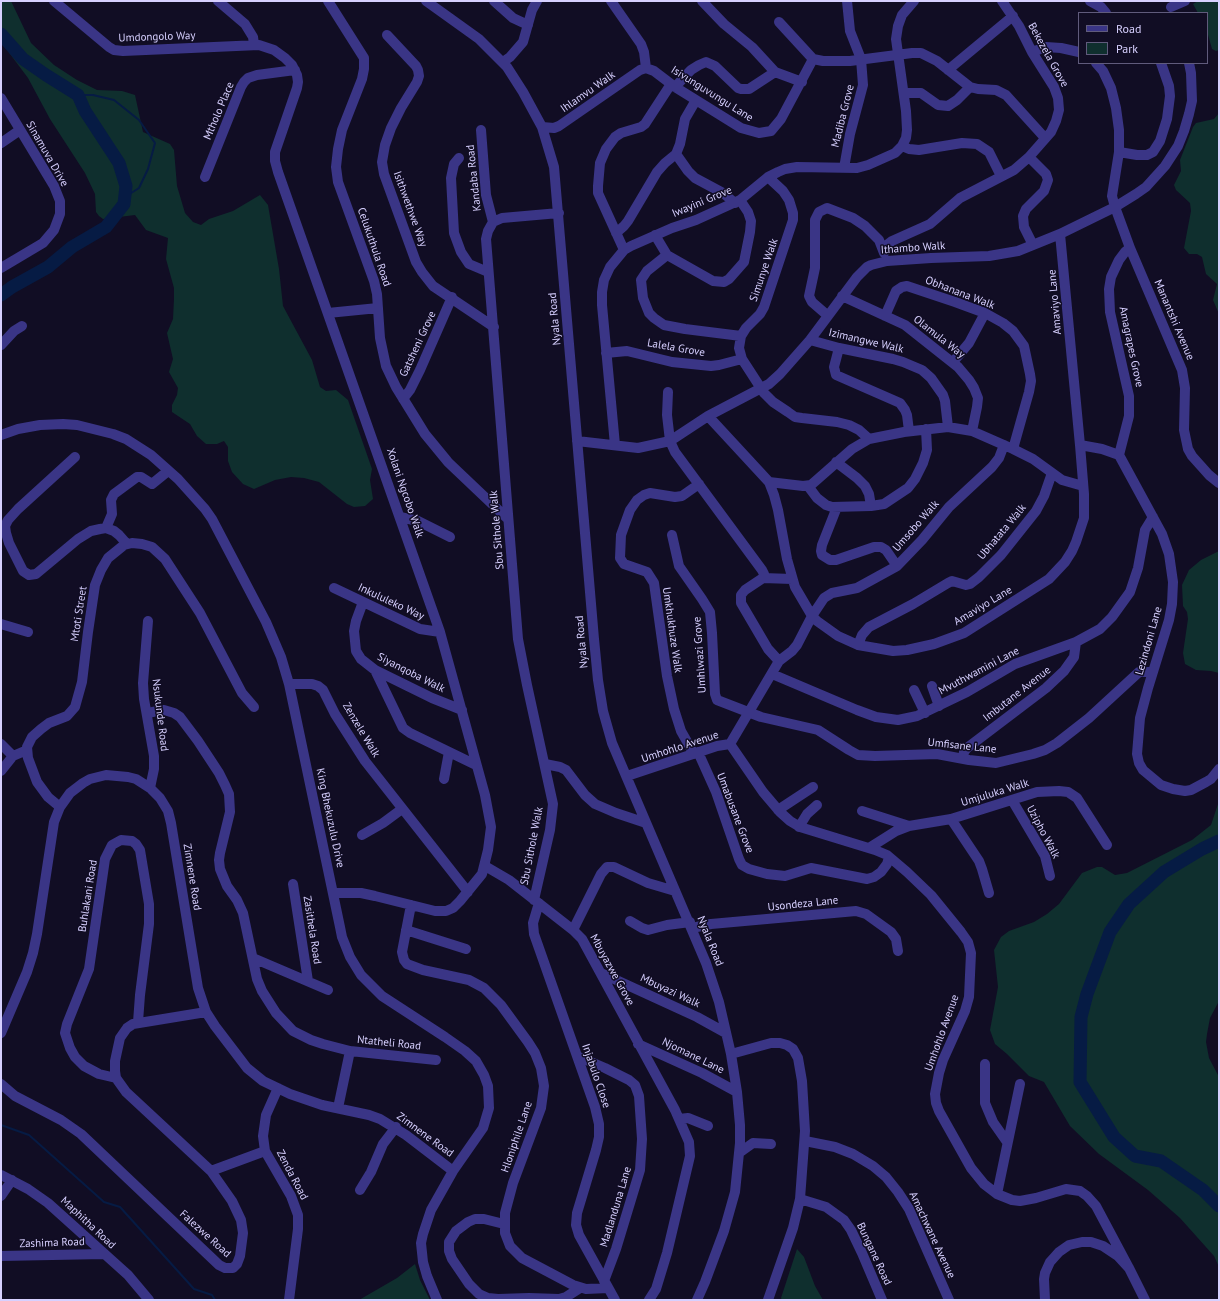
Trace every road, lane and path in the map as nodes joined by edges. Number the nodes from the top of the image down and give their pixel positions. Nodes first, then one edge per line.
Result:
1 (54, 1) edge
2 (218, 1) edge
3 (328, 1) edge
4 (426, 1) edge
5 (494, 1) edge
6 (537, 1) edge
7 (611, 1) edge
8 (702, 1) edge
9 (847, 1) edge
10 (914, 1) edge
11 (1002, 1) edge
12 (1090, 1) edge
13 (1185, 1) edge
14 (1171, 7) edge
15 (1105, 12) edge
16 (1012, 16) junction
17 (779, 22) dead end
18 (528, 25) junction
19 (387, 34) dead end
20 (254, 44) junction
21 (1032, 52) junction
22 (1078, 52) edge
23 (898, 54) junction
24 (813, 59) junction
25 (861, 59) junction
26 (502, 62) junction
27 (1097, 64) edge
28 (1161, 64) edge
29 (1189, 64) edge
30 (646, 68) junction
31 (295, 70) junction
32 (948, 70) junction
33 (775, 72) junction
34 (802, 82) junction
35 (673, 85) junction
36 (970, 87) junction
37 (904, 93) junction
38 (1, 98) edge
39 (696, 100) junction
40 (542, 127) junction
41 (20, 130) junction
42 (481, 130) dead end
43 (1045, 138) junction
44 (1, 143) edge
45 (902, 146) junction
46 (1119, 152) junction
47 (676, 154) junction
48 (459, 158) dead end
49 (1029, 158) junction
50 (844, 168) junction
51 (1001, 176) junction
52 (205, 177) dead end
53 (768, 177) junction
54 (737, 201) junction
55 (1114, 207) junction
56 (559, 213) junction
57 (493, 222) junction
58 (616, 233) junction
59 (1060, 234) junction
60 (655, 235) junction
61 (1033, 245) junction
62 (883, 248) junction
63 (1130, 248) junction
64 (624, 250) junction
65 (667, 255) junction
66 (887, 261) junction
67 (1, 268) edge
68 (488, 272) junction
69 (842, 296) junction
70 (452, 297) junction
71 (378, 308) junction
72 (328, 313) junction
73 (985, 313) junction
74 (827, 315) junction
75 (885, 316) junction
76 (22, 326) dead end
77 (494, 327) junction
78 (741, 336) junction
79 (810, 340) junction
80 (1, 345) edge
81 (839, 348) junction
82 (606, 353) junction
83 (742, 359) junction
84 (953, 362) junction
85 (761, 388) junction
86 (668, 392) dead end
87 (403, 399) junction
88 (708, 416) junction
89 (948, 427) junction
90 (926, 429) junction
91 (910, 431) junction
92 (972, 431) junction
93 (1, 435) edge
94 (869, 439) junction
95 (577, 441) junction
96 (670, 441) junction
97 (615, 445) junction
98 (1080, 445) junction
99 (1008, 447) junction
100 (1119, 455) junction
101 (75, 456) dead end
102 (836, 462) junction
103 (168, 471) junction
104 (1052, 473) junction
105 (769, 482) junction
106 (1219, 483) edge
107 (698, 484) junction
108 (808, 486) junction
109 (1083, 486) junction
110 (871, 506) junction
111 (837, 507) junction
112 (400, 517) junction
113 (1153, 517) junction
114 (508, 519) junction
115 (106, 528) junction
116 (672, 535) dead end
117 (450, 537) dead end
118 (128, 544) junction
119 (897, 566) junction
120 (763, 578) junction
121 (792, 579) junction
122 (334, 588) dead end
123 (363, 602) junction
124 (812, 616) junction
125 (148, 621) dead end
126 (1, 624) edge
127 (28, 632) dead end
128 (440, 632) junction
129 (1076, 642) junction
130 (858, 645) junction
131 (779, 661) junction
132 (375, 670) junction
133 (1152, 672) junction
134 (772, 674) junction
135 (289, 684) junction
136 (932, 686) dead end
137 (914, 690) dead end
138 (939, 706) junction
139 (254, 707) dead end
140 (462, 710) junction
141 (925, 712) junction
142 (146, 713) junction
143 (749, 713) junction
144 (1, 744) edge
145 (730, 744) junction
146 (27, 750) junction
147 (449, 752) junction
148 (696, 753) junction
149 (13, 756) junction
150 (963, 759) junction
151 (544, 764) junction
152 (476, 765) junction
153 (1219, 769) edge
154 (1, 771) edge
155 (627, 776) junction
156 (444, 779) dead end
157 (813, 787) dead end
158 (150, 788) junction
159 (1012, 800) junction
160 (818, 805) dead end
161 (60, 807) junction
162 (402, 809) junction
163 (778, 810) junction
164 (862, 811) dead end
165 (951, 819) junction
166 (646, 823) junction
167 (799, 826) junction
168 (909, 826) junction
169 (362, 835) dead end
170 (1107, 845) dead end
171 (869, 848) junction
172 (889, 857) junction
173 (485, 866) junction
174 (1050, 876) dead end
175 (293, 884) dead end
176 (675, 890) junction
177 (468, 892) junction
178 (333, 893) junction
179 (989, 893) dead end
180 (536, 902) junction
181 (411, 905) junction
182 (630, 921) dead end
183 (691, 925) junction
184 (406, 930) junction
185 (573, 930) junction
186 (466, 948) dead end
187 (898, 950) dead end
188 (253, 958) junction
189 (601, 973) junction
190 (308, 981) junction
191 (328, 990) dead end
192 (206, 1012) junction
193 (138, 1022) junction
194 (1, 1033) edge
195 (726, 1033) junction
196 (638, 1044) junction
197 (350, 1051) junction
198 (731, 1054) junction
199 (577, 1056) junction
200 (436, 1060) dead end
201 (985, 1064) dead end
202 (116, 1078) junction
203 (1, 1084) edge
204 (1020, 1084) dead end
205 (278, 1088) junction
206 (737, 1092) junction
207 (338, 1108) junction
208 (678, 1119) junction
209 (708, 1126) dead end
210 (396, 1127) junction
211 (805, 1141) junction
212 (1007, 1142) junction
213 (771, 1144) dead end
214 (265, 1151) junction
215 (739, 1153) junction
216 (210, 1171) junction
217 (453, 1171) junction
218 (1, 1175) edge
219 (12, 1180) junction
220 (360, 1190) dead end
221 (997, 1194) junction
222 (1, 1196) edge
223 (800, 1199) junction
224 (504, 1224) junction
225 (104, 1254) junction
226 (1, 1256) edge
227 (1129, 1268) junction
228 (606, 1284) junction
229 (580, 1288) junction
230 (148, 1300) edge
231 (289, 1300) edge
232 (437, 1300) edge
233 (615, 1300) edge
234 (649, 1300) edge
235 (697, 1300) edge
236 (768, 1300) edge
237 (882, 1300) edge
238 (949, 1300) edge
239 (1045, 1300) edge
240 (1145, 1300) edge

1 - 20 street, Umdongolo Way
2 - 20 street
3 - 71 street, Celukuthula Road
4 - 26 street, Nyala Road
5 - 18 street
6 - 18 street
7 - 30 street
8 - 33 street
9 - 25 street, Madiba Grove
10 - 23 street
11 - 16 street, Bekezela Grove
12 - 15 street
13 - 14 street
16 - 21 street, Bekezela Grove
16 - 32 street
17 - 24 street
18 - 26 street
19 - 70 street, Isithwethwe Way
20 - 31 street
21 - 22 street
21 - 43 street, Bekezela Grove
23 - 25 street
23 - 32 street
23 - 37 street
24 - 25 street
24 - 34 street, Isivunguvungu Lane
25 - 50 street, Madiba Grove
26 - 40 street, Nyala Road
27 - 46 street, Manantshi Avenue
28 - 46 street
29 - 55 street, Ithambo Walk
30 - 35 street, Isivunguvungu Lane
30 - 40 street, Ihlamvu Walk
31 - 52 street, Mtholo Place
31 - 72 street, Xolani Ngcobo Walk
32 - 36 street
33 - 34 street
33 - 35 street
34 - 39 street, Isivunguvungu Lane
35 - 39 street, Isivunguvungu Lane
35 - 58 street
36 - 37 street
36 - 43 street
37 - 45 street
38 - 41 street, Sinamuva Drive
39 - 47 street
40 - 56 street, Nyala Road
41 - 44 street
41 - 67 street, Sinamuva Drive
42 - 57 street, Kandaba Road
43 - 49 street, Bekezela Grove
45 - 50 street, Iwayini Grove
45 - 51 street
46 - 55 street, Manantshi Avenue
47 - 54 street
47 - 58 street
48 - 68 street
49 - 51 street, Bekezela Grove
49 - 61 street
50 - 53 street, Iwayini Grove
51 - 62 street, Bekezela Grove
53 - 54 street, Iwayini Grove
53 - 78 street, Simunye Walk
54 - 60 street, Iwayini Grove
54 - 65 street
55 - 59 street, Ithambo Walk
55 - 63 street, Manantshi Avenue
56 - 57 street
56 - 95 street, Nyala Road
57 - 68 street, Sbu Sithole Walk
58 - 64 street
59 - 61 street, Ithambo Walk
59 - 98 street, Amaviyo Lane
60 - 64 street, Iwayini Grove
60 - 65 street
61 - 66 street, Ithambo Walk
62 - 66 street
62 - 74 street
63 - 100 street, Amagrapes Grove
63 - 106 street, Manantshi Avenue
64 - 82 street, Iwayini Grove
65 - 78 street
66 - 69 street, Ithambo Walk
68 - 77 street, Sbu Sithole Walk
69 - 74 street, Ithambo Walk
69 - 75 street, Olamula Way
70 - 77 street, Isithwethwe Way
70 - 87 street, Gatsheni Grove
71 - 72 street
71 - 87 street, Celukuthula Road
72 - 112 street, Xolani Ngcobo Walk
73 - 75 street, Obhanana Walk
73 - 84 street
73 - 99 street, Obhanana Walk
74 - 79 street, Ithambo Walk
75 - 84 street, Olamula Way
76 - 80 street
77 - 114 street, Sbu Sithole Walk
78 - 83 street
79 - 81 street, Izimangwe Walk
79 - 85 street, Ithambo Walk
81 - 89 street, Izimangwe Walk
81 - 91 street
82 - 83 street, Lalela Grove
82 - 97 street, Iwayini Grove
83 - 85 street
84 - 92 street, Olamula Way
85 - 88 street, Ithambo Walk
85 - 94 street
86 - 96 street
87 - 114 street, Celukuthula Road
88 - 96 street, Ithambo Walk
88 - 105 street, Amaviyo Lane
89 - 90 street
89 - 92 street
90 - 91 street
90 - 110 street
91 - 94 street
92 - 99 street
93 - 103 street, King Bhekuzulu Drive
94 - 102 street
95 - 97 street, Ithambo Walk
95 - 155 street, Nyala Road
96 - 97 street, Ithambo Walk
96 - 107 street
98 - 100 street
98 - 109 street, Amaviyo Lane
99 - 104 street
99 - 119 street, Umsobo Walk
100 - 113 street, Lezindoni Lane
101 - 115 street
102 - 108 street
102 - 110 street
103 - 115 street
103 - 135 street, King Bhekuzulu Drive
104 - 109 street
104 - 130 street, Ubhatata Walk
105 - 108 street
105 - 121 street, Amaviyo Lane
107 - 120 street
107 - 148 street, Umkhukhuze Walk
108 - 111 street
109 - 130 street, Amaviyo Lane
110 - 111 street
111 - 119 street
112 - 117 street
112 - 128 street, Xolani Ngcobo Walk
113 - 129 street, Mvuthwamini Lane
113 - 133 street, Lezindoni Lane
114 - 151 street, Sbu Sithole Walk
115 - 118 street
116 - 143 street, Umhlwazi Grove
118 - 139 street
118 - 146 street, Mtoti Street
119 - 124 street, Umsobo Walk
120 - 121 street
120 - 131 street
121 - 124 street, Amaviyo Lane
122 - 123 street, Inkululeko Way
123 - 128 street, Inkululeko Way
123 - 132 street, Siyanqoba Walk
124 - 130 street, Amaviyo Lane
124 - 131 street, Umsobo Walk
125 - 142 street, Nsukunde Road
126 - 127 street
128 - 140 street, Xolani Ngcobo Walk
129 - 138 street, Mvuthwamini Lane
129 - 150 street, Imbutane Avenue
131 - 134 street
132 - 140 street, Siyanqoba Walk
132 - 147 street
133 - 150 street, Umfisane Lane
133 - 153 street, Lezindoni Lane
134 - 141 street, Mvuthwamini Lane
134 - 143 street
135 - 162 street, Zenzele Walk
135 - 178 street, King Bhekuzulu Drive
136 - 138 street
137 - 141 street
138 - 141 street, Mvuthwamini Lane
140 - 152 street, Xolani Ngcobo Walk
142 - 158 street, Nsukunde Road
142 - 188 street
143 - 145 street
143 - 150 street, Umfisane Lane
144 - 149 street
145 - 148 street, Umhohlo Avenue
145 - 163 street, Umhohlo Avenue
146 - 149 street
146 - 161 street
147 - 152 street
147 - 156 street
148 - 155 street, Umhohlo Avenue
148 - 172 street, Umabusane Grove
149 - 154 street
151 - 166 street
151 - 180 street, Sbu Sithole Walk
152 - 173 street, Xolani Ngcobo Walk
155 - 166 street, Nyala Road
157 - 163 street
158 - 161 street, Zimnene Road
158 - 192 street, Zimnene Road
159 - 165 street, Umjuluka Walk
159 - 170 street, Umjuluka Walk
159 - 174 street, Uzipho Walk
160 - 167 street
161 - 194 street, Zimnene Road
162 - 169 street
162 - 177 street, Zenzele Walk
163 - 167 street, Umhohlo Avenue
164 - 168 street
165 - 168 street, Umjuluka Walk
165 - 179 street
166 - 176 street, Nyala Road
167 - 171 street, Umhohlo Avenue
168 - 171 street, Umjuluka Walk
171 - 172 street, Umhohlo Avenue
172 - 221 street, Umhohlo Avenue
173 - 177 street, Xolani Ngcobo Walk
173 - 180 street, Mbuyazwe Grove
175 - 190 street, Zasithela Road
176 - 183 street, Nyala Road
176 - 185 street
177 - 181 street, Xolani Ngcobo Walk
178 - 181 street, Xolani Ngcobo Walk
178 - 217 street, King Bhekuzulu Drive
180 - 185 street, Mbuyazwe Grove
180 - 199 street, Injabulo Close
181 - 184 street, Hloniphile Lane
182 - 183 street, Usondeza Lane
183 - 187 street, Usondeza Lane
183 - 195 street, Nyala Road
184 - 186 street
184 - 224 street, Hloniphile Lane
185 - 189 street, Mbuyazwe Grove
188 - 190 street
188 - 197 street
189 - 195 street, Mbuyazi Walk
189 - 196 street, Mbuyazwe Grove
190 - 191 street
192 - 193 street
192 - 205 street, Zimnene Road
193 - 202 street
193 - 202 street, Buhlakani Road
195 - 198 street, Nyala Road
196 - 206 street, Njomane Lane
196 - 208 street, Mbuyazwe Grove
197 - 200 street, Ntatheli Road
197 - 207 street, Ntatheli Road
198 - 206 street, Nyala Road
198 - 211 street
199 - 228 street, Injabulo Close
199 - 228 street, Madlanduna Lane
201 - 212 street
202 - 216 street, Falezwe Road
203 - 216 street, Falezwe Road
204 - 212 street
205 - 207 street, Zimnene Road
205 - 214 street, Zenda Road
206 - 215 street, Nyala Road
207 - 210 street, Zimnene Road
208 - 209 street
208 - 234 street, Mbuyazwe Grove
210 - 217 street, Zimnene Road
210 - 220 street
211 - 223 street
211 - 238 street, Amachwane Avenue
212 - 221 street
213 - 215 street
214 - 216 street
214 - 231 street, Zenda Road
215 - 235 street, Nyala Road
217 - 232 street, King Bhekuzulu Drive
218 - 219 street, Maphitha Road
219 - 222 street
219 - 225 street, Maphitha Road
221 - 227 street, Umhohlo Avenue
223 - 236 street
223 - 237 street, Bungane Road
224 - 229 street, Hloniphile Lane
224 - 229 street
225 - 226 street, Zashima Road
225 - 230 street, Maphitha Road
227 - 239 street
227 - 240 street
228 - 229 street, Hloniphile Lane
228 - 233 street, Injabulo Close

